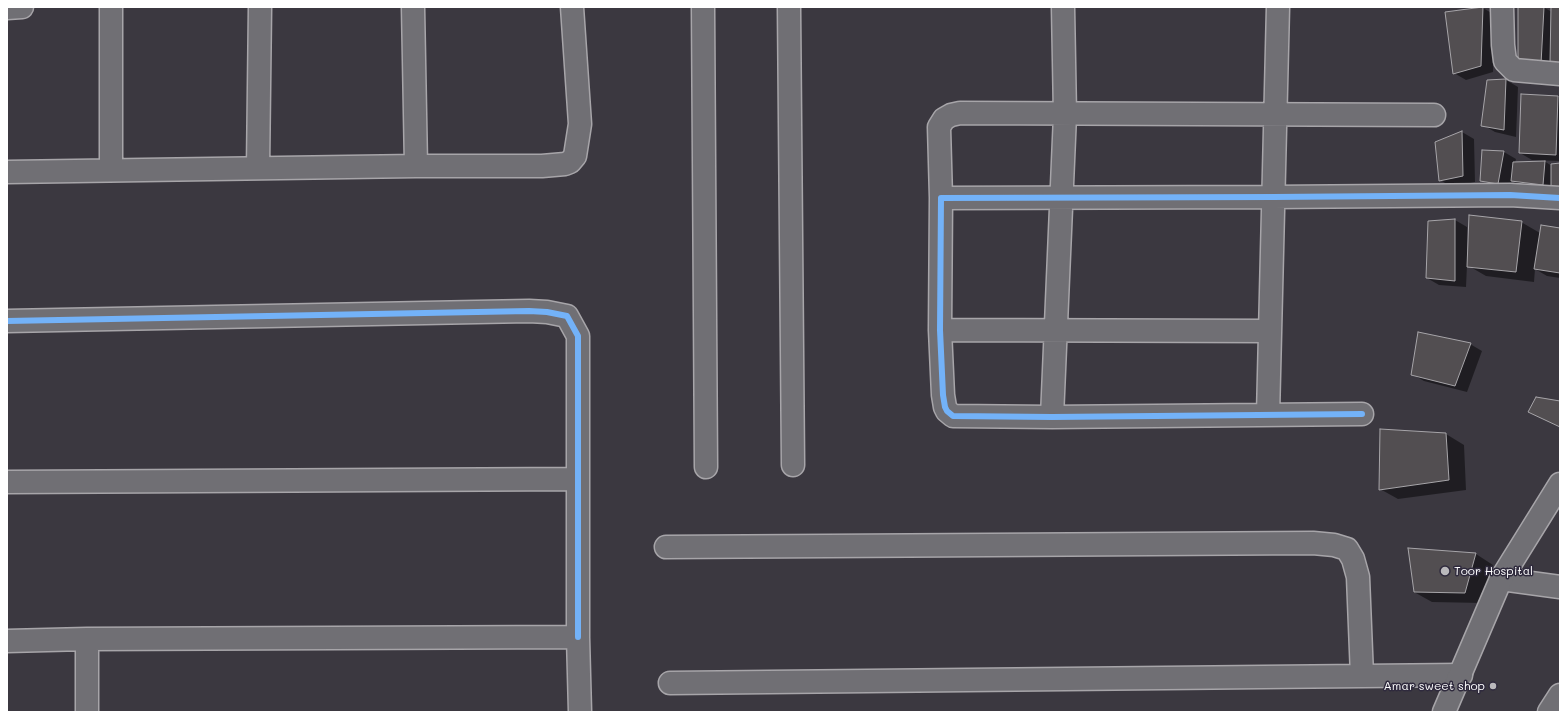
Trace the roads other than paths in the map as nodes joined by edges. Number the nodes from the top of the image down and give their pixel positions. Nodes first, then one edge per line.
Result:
1 (22, 7) edge
2 (111, 7) edge
3 (260, 7) edge
4 (413, 7) edge
5 (572, 7) edge
6 (703, 7) edge
7 (789, 7) edge
8 (1063, 7) edge
9 (1278, 7) edge
10 (1502, 7) edge
11 (7, 8) edge
12 (1560, 74) edge
13 (1065, 115) junction
14 (1275, 115) junction
15 (1434, 115) dead end
16 (416, 166) junction
17 (258, 168) junction
18 (111, 170) junction
19 (7, 172) edge
20 (1061, 197) junction
21 (1273, 197) junction
22 (941, 198) junction
23 (1560, 198) edge
24 (7, 321) edge
25 (940, 330) junction
26 (1056, 330) junction
27 (1270, 331) junction
28 (1362, 414) dead end
29 (1268, 415) junction
30 (1052, 417) junction
31 (793, 465) dead end
32 (706, 467) dead end
33 (578, 479) junction
34 (7, 482) edge
35 (1560, 484) edge
36 (666, 547) dead end
37 (1502, 579) junction
38 (1560, 587) edge
39 (578, 637) junction
40 (87, 639) junction
41 (7, 641) edge
42 (1461, 675) junction
43 (1362, 676) junction
44 (670, 682) dead end
45 (87, 712) edge
46 (580, 712) edge
47 (1444, 712) edge

1 - 11 street
2 - 18 street
3 - 17 street
4 - 16 street
5 - 16 street
6 - 32 street
7 - 31 street
8 - 13 street
9 - 14 street
10 - 12 street
13 - 14 street
13 - 20 street
13 - 22 street
14 - 15 street
14 - 21 street
16 - 17 street
17 - 18 street
18 - 19 street
20 - 21 street
20 - 22 street
20 - 26 street
21 - 23 street
21 - 27 street
22 - 25 street
24 - 33 street
25 - 26 street
25 - 30 street
26 - 27 street
26 - 30 street
27 - 29 street
28 - 29 street
29 - 30 street
33 - 34 street
33 - 39 street
35 - 37 street
36 - 43 street
37 - 38 street
37 - 42 street
39 - 40 street
39 - 46 street
40 - 41 street
40 - 45 street
42 - 43 street
42 - 47 street
43 - 44 street

